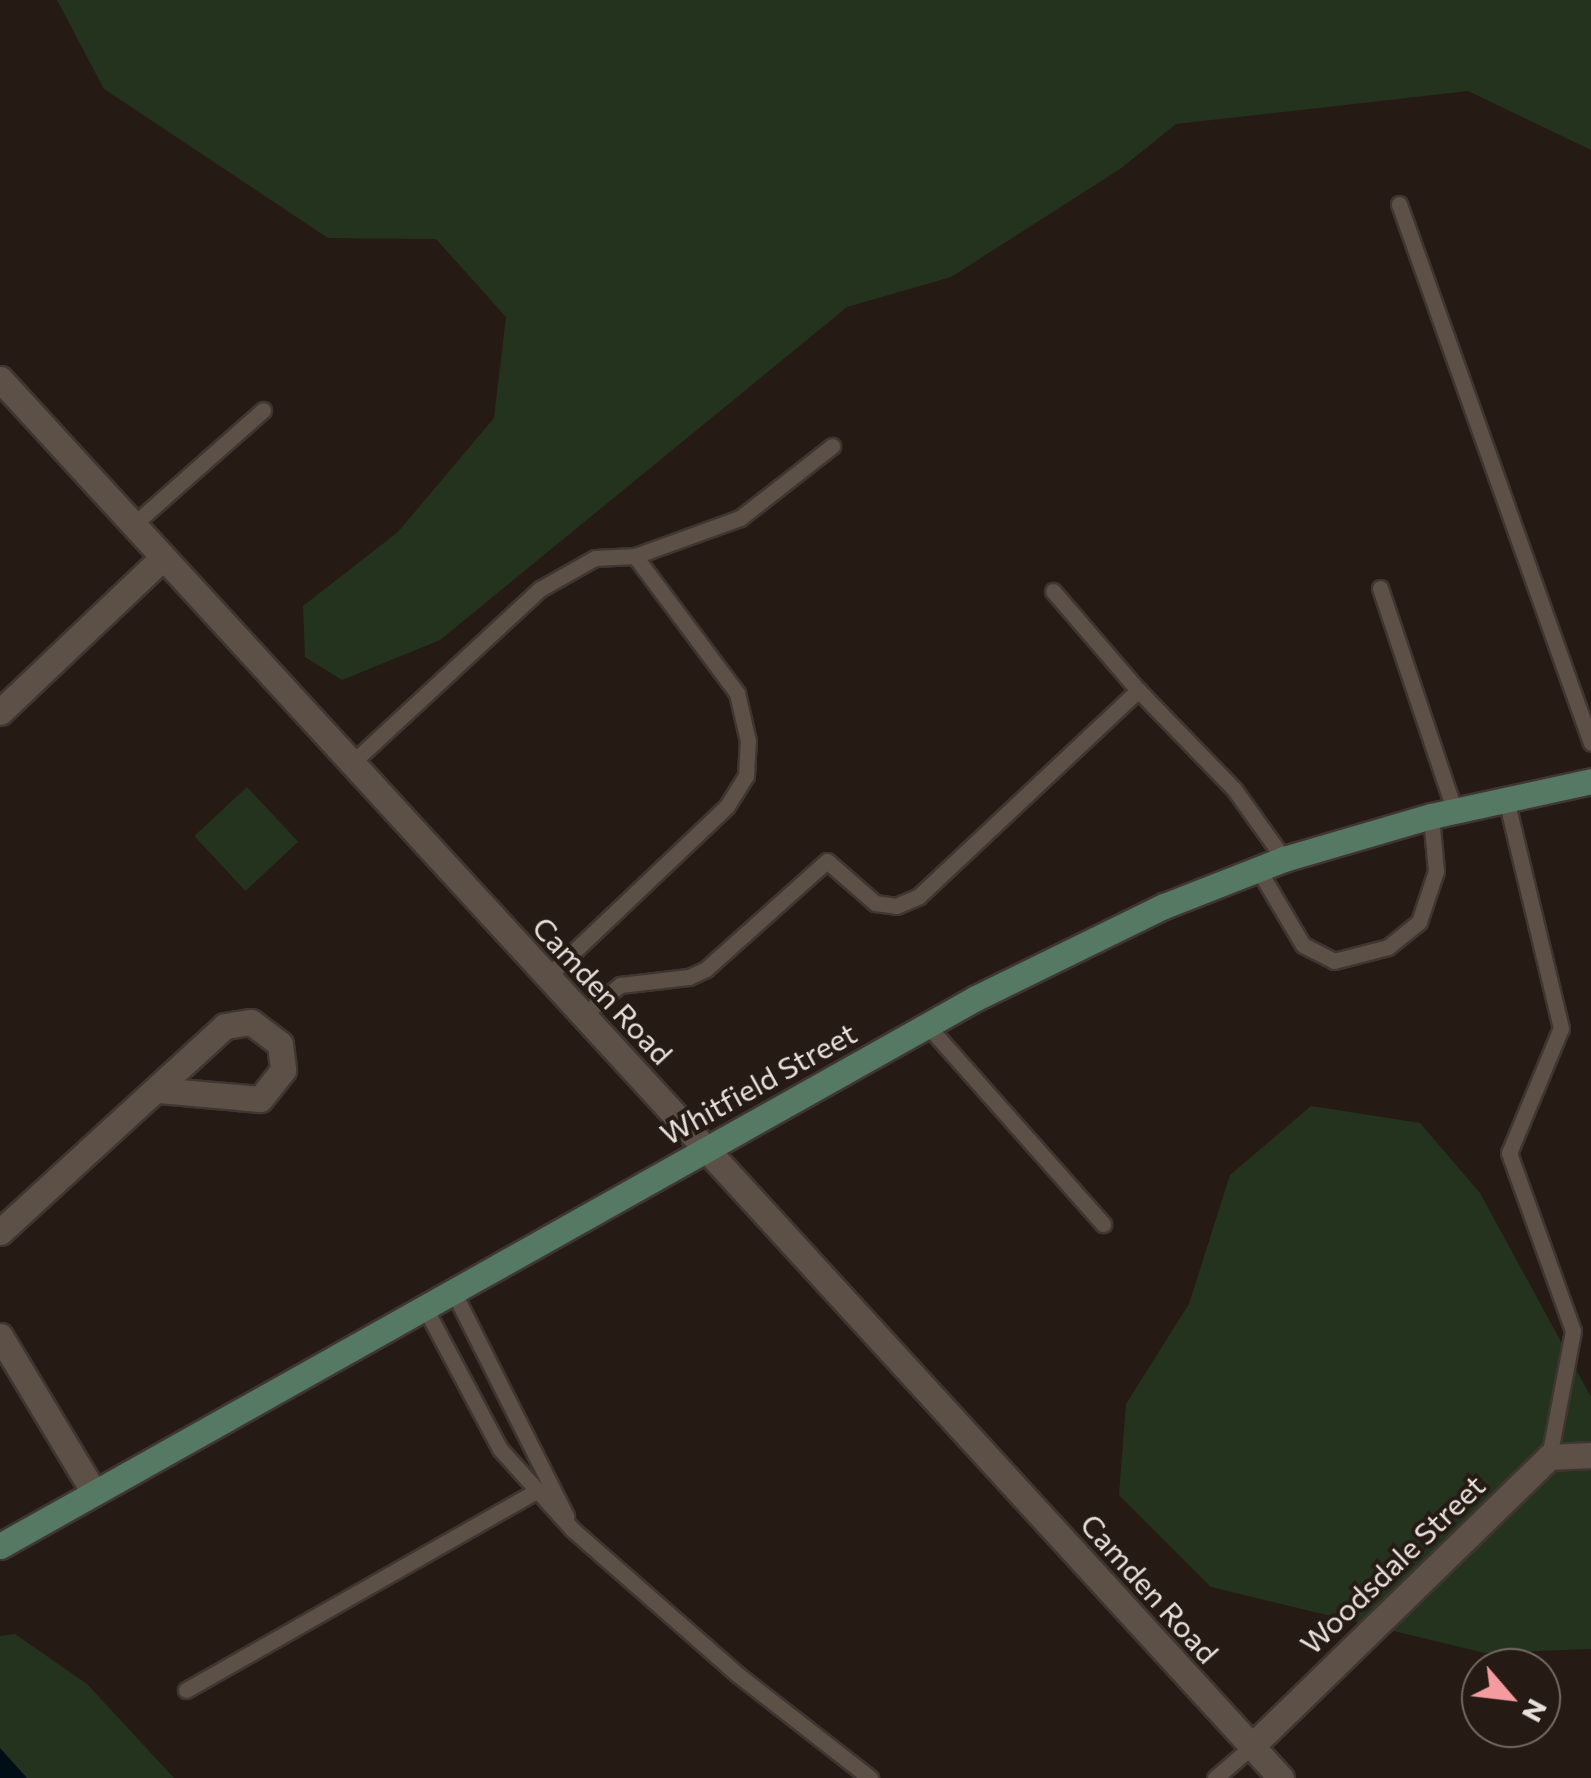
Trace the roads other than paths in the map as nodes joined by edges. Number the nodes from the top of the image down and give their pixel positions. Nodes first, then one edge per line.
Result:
1 (1398, 204) dead end
2 (0, 379) edge
3 (263, 410) dead end
4 (832, 446) dead end
5 (132, 526) junction
6 (635, 556) junction
7 (161, 559) junction
8 (1380, 588) dead end
9 (1053, 591) dead end
10 (1138, 690) junction
11 (0, 711) edge
12 (1591, 743) edge
13 (351, 764) junction
14 (1591, 781) edge
15 (1506, 798) junction
16 (1443, 812) junction
17 (1284, 859) junction
18 (1258, 869) junction
19 (547, 977) junction
20 (583, 1015) junction
21 (927, 1026) junction
22 (158, 1090) junction
23 (706, 1149) junction
24 (1102, 1224) dead end
25 (0, 1232) edge
26 (454, 1293) junction
27 (426, 1308) junction
28 (1573, 1331) junction
29 (0, 1336) edge
30 (1591, 1339) edge
31 (1591, 1454) edge
32 (1550, 1456) junction
33 (93, 1491) junction
34 (538, 1491) junction
35 (572, 1529) junction
36 (0, 1546) edge
37 (186, 1690) dead end
38 (1251, 1747) junction
39 (870, 1778) edge
40 (1215, 1778) edge
41 (1280, 1778) edge

1 - 12 lane
2 - 5 street, Camden Road
3 - 5 lane
4 - 6 lane
5 - 7 street, Camden Road
6 - 13 lane
6 - 19 lane
7 - 11 street
7 - 13 street, Camden Road
8 - 16 lane
9 - 10 lane
10 - 17 lane
10 - 20 lane
13 - 19 street, Camden Road
14 - 15 main road, Whitfield Street
15 - 16 main road, Whitfield Street
15 - 28 lane
16 - 17 main road, Whitfield Street
16 - 18 lane
17 - 18 main road, Whitfield Street
18 - 21 main road, Whitfield Street
19 - 20 street, Camden Road
20 - 23 street, Camden Road
21 - 23 main road, Whitfield Street
21 - 24 lane
22 - 22 street
22 - 25 street
23 - 26 main road, Whitfield Street
23 - 38 street, Camden Road
26 - 27 main road, Whitfield Street
26 - 35 lane
27 - 33 main road, Whitfield Street
27 - 34 lane
28 - 30 lane
28 - 32 lane
29 - 33 street
31 - 32 street
32 - 38 street, Woodsdale Street
33 - 36 main road, Whitfield Street
34 - 35 lane
34 - 37 lane
35 - 39 lane
38 - 40 lane
38 - 41 street, Camden Road

